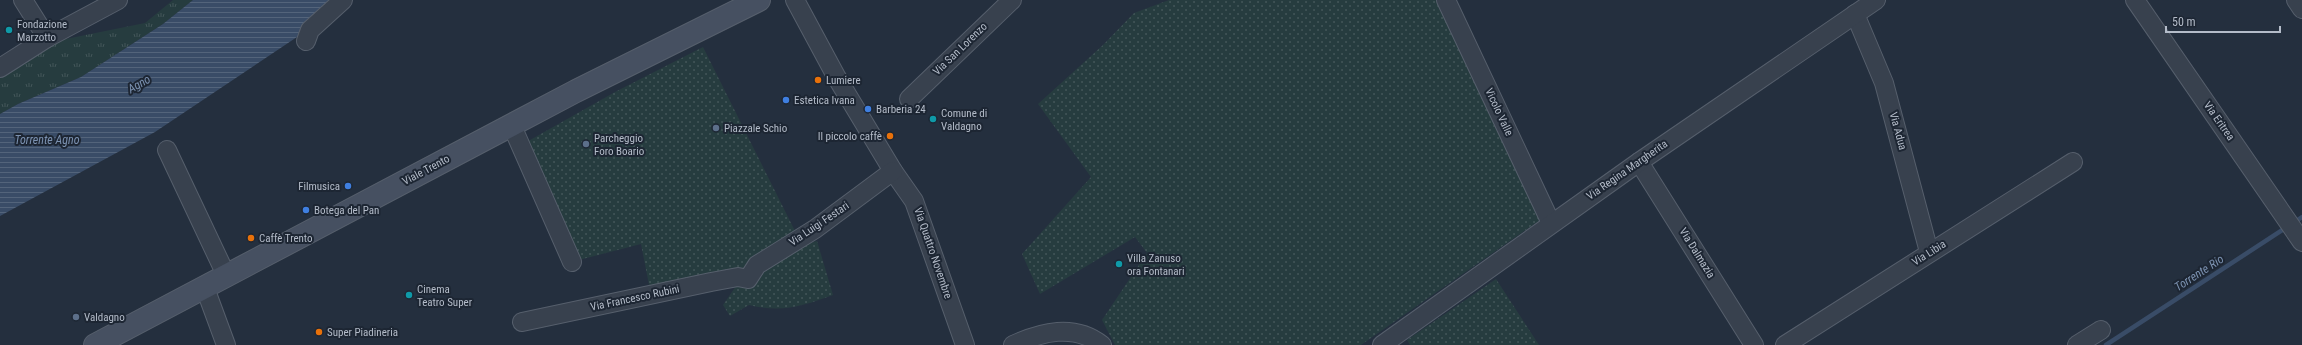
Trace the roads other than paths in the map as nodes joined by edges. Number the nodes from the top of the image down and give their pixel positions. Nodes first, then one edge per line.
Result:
1 (23, 0) edge
2 (118, 0) edge
3 (343, 0) edge
4 (759, 0) edge
5 (794, 0) edge
6 (1012, 0) edge
7 (1446, 0) edge
8 (1876, 0) edge
9 (2135, 0) edge
10 (2296, 0) edge
11 (2302, 9) edge
12 (1855, 14) junction
13 (47, 38) junction
14 (306, 41) dead end
15 (0, 68) edge
16 (909, 99) dead end
17 (512, 126) junction
18 (167, 150) dead end
19 (1639, 162) junction
20 (2073, 162) dead end
21 (893, 171) junction
22 (1551, 223) junction
23 (2302, 242) edge
24 (1930, 252) junction
25 (572, 262) dead end
26 (226, 277) junction
27 (748, 278) joint
28 (205, 288) junction
29 (522, 322) dead end
30 (2101, 330) dead end
31 (95, 345) edge
32 (226, 345) edge
33 (966, 345) edge
34 (1013, 345) edge
35 (1102, 345) edge
36 (1382, 345) edge
37 (1754, 345) edge
38 (1785, 345) edge
39 (2077, 345) edge

1 - 13 street
2 - 13 street
3 - 14 street
4 - 17 main road, Viale Trento
5 - 21 street, Via Quattro Novembre
6 - 16 street, Via San Lorenzo
7 - 22 street, Vicolo Valle
8 - 12 street, Via Regina Margherita
9 - 23 street, Via Eritrea
10 - 11 street
12 - 19 street, Via Regina Margherita
12 - 24 street, Via Adua
13 - 15 street
17 - 25 street
17 - 26 main road, Viale Trento
18 - 26 street
19 - 22 street, Via Regina Margherita
19 - 37 street, Via Dalmazia
20 - 24 street, Via Libia
21 - 27 street, Via Luigi Festari
21 - 33 street, Via Quattro Novembre
22 - 36 street, Via Regina Margherita
24 - 38 street, Via Libia
26 - 28 main road, Viale Trento
27 - 29 street, Via Francesco Rubini
28 - 31 main road, Viale Trento
28 - 32 street
30 - 39 street
34 - 35 street

